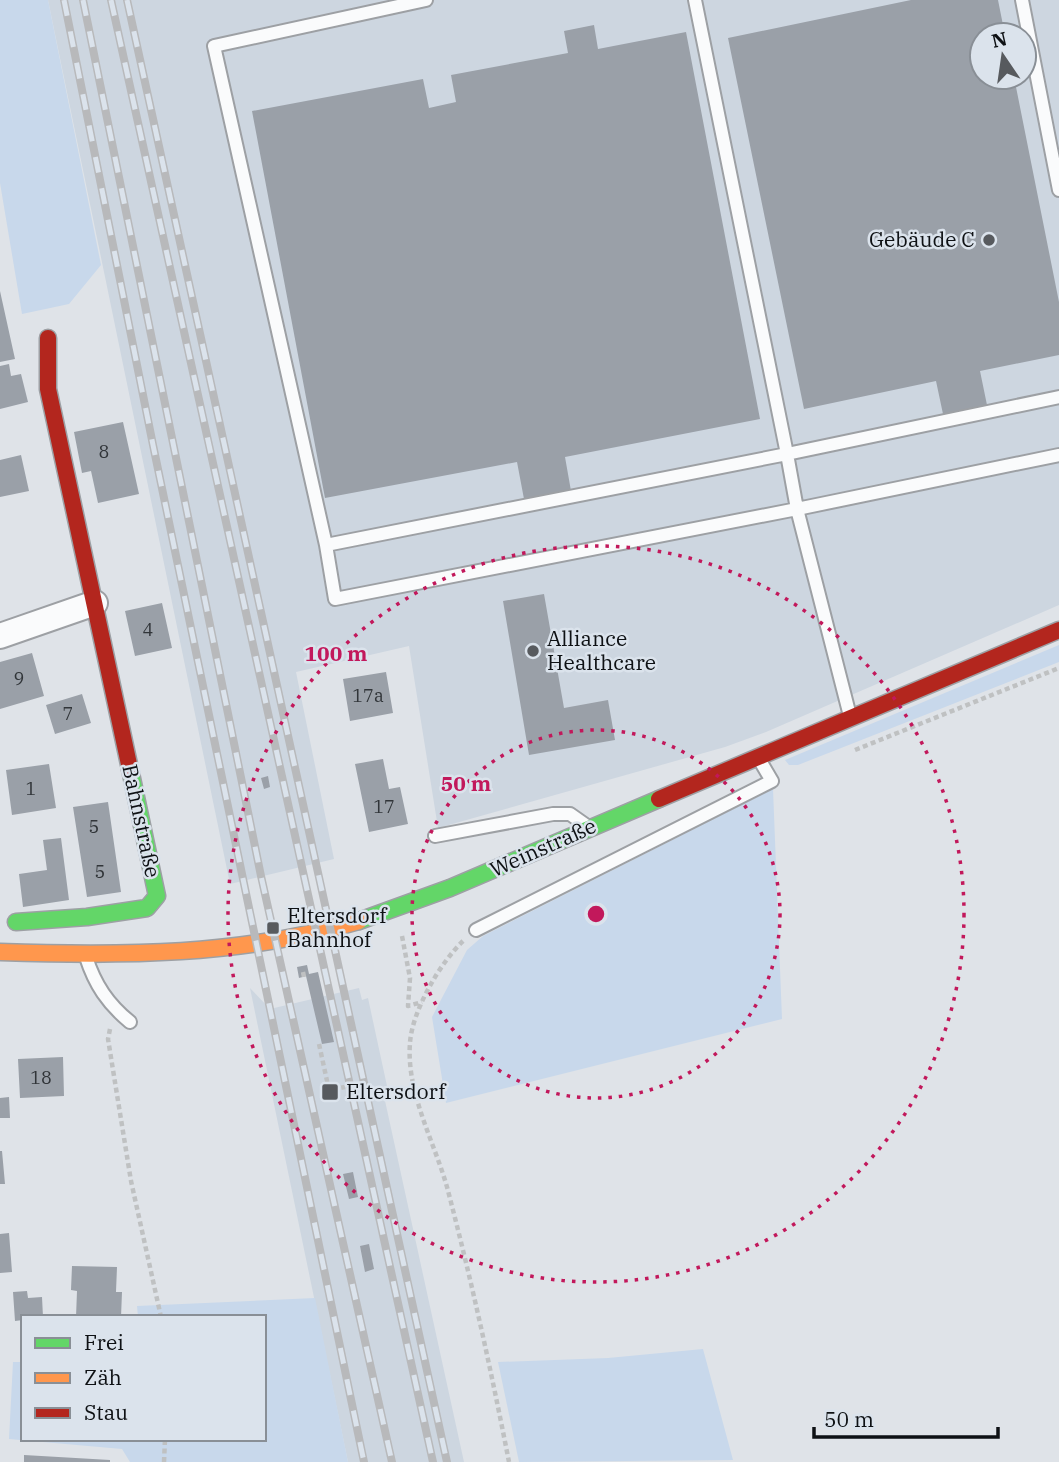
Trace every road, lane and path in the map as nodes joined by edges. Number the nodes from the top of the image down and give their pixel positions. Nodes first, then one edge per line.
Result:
1 (426, 0) edge
2 (695, 0) edge
3 (1023, 0) edge
4 (1059, 190) edge
5 (48, 338) dead end
6 (1059, 397) edge
7 (787, 454) junction
8 (1059, 455) edge
9 (797, 509) junction
10 (326, 545) junction
11 (95, 603) junction
12 (1059, 630) edge
13 (0, 636) edge
14 (1059, 668) edge
15 (850, 717) junction
16 (847, 753) dead end
17 (758, 755) junction
18 (590, 828) junction
19 (435, 836) dead end
20 (16, 922) dead end
21 (476, 930) joint
22 (406, 951) dead end
23 (0, 952) edge
24 (86, 956) junction
25 (423, 1002) junction
26 (113, 1008) junction
27 (130, 1022) dead end
28 (319, 1044) dead end
29 (345, 1087) dead end
30 (161, 1315) edge
31 (164, 1441) edge
32 (164, 1462) edge
33 (509, 1462) edge

1 - 10 lane
2 - 7 lane
3 - 4 lane
5 - 11 main road, Bahnstraße
6 - 7 lane
7 - 9 lane
7 - 10 lane
8 - 9 lane
9 - 10 lane
9 - 15 lane
11 - 13 street
11 - 20 main road, Bahnstraße
12 - 15 main road, Weinstraße
14 - 16 path
15 - 17 main road, Weinstraße
17 - 18 main road, Weinstraße
17 - 21 lane
18 - 19 lane
18 - 24 main road, Weinstraße
21 - 25 path
22 - 25 path
23 - 24 main road, Weinstraße
24 - 26 lane
25 - 33 path
26 - 27 lane
26 - 30 path
28 - 29 path
31 - 32 path

